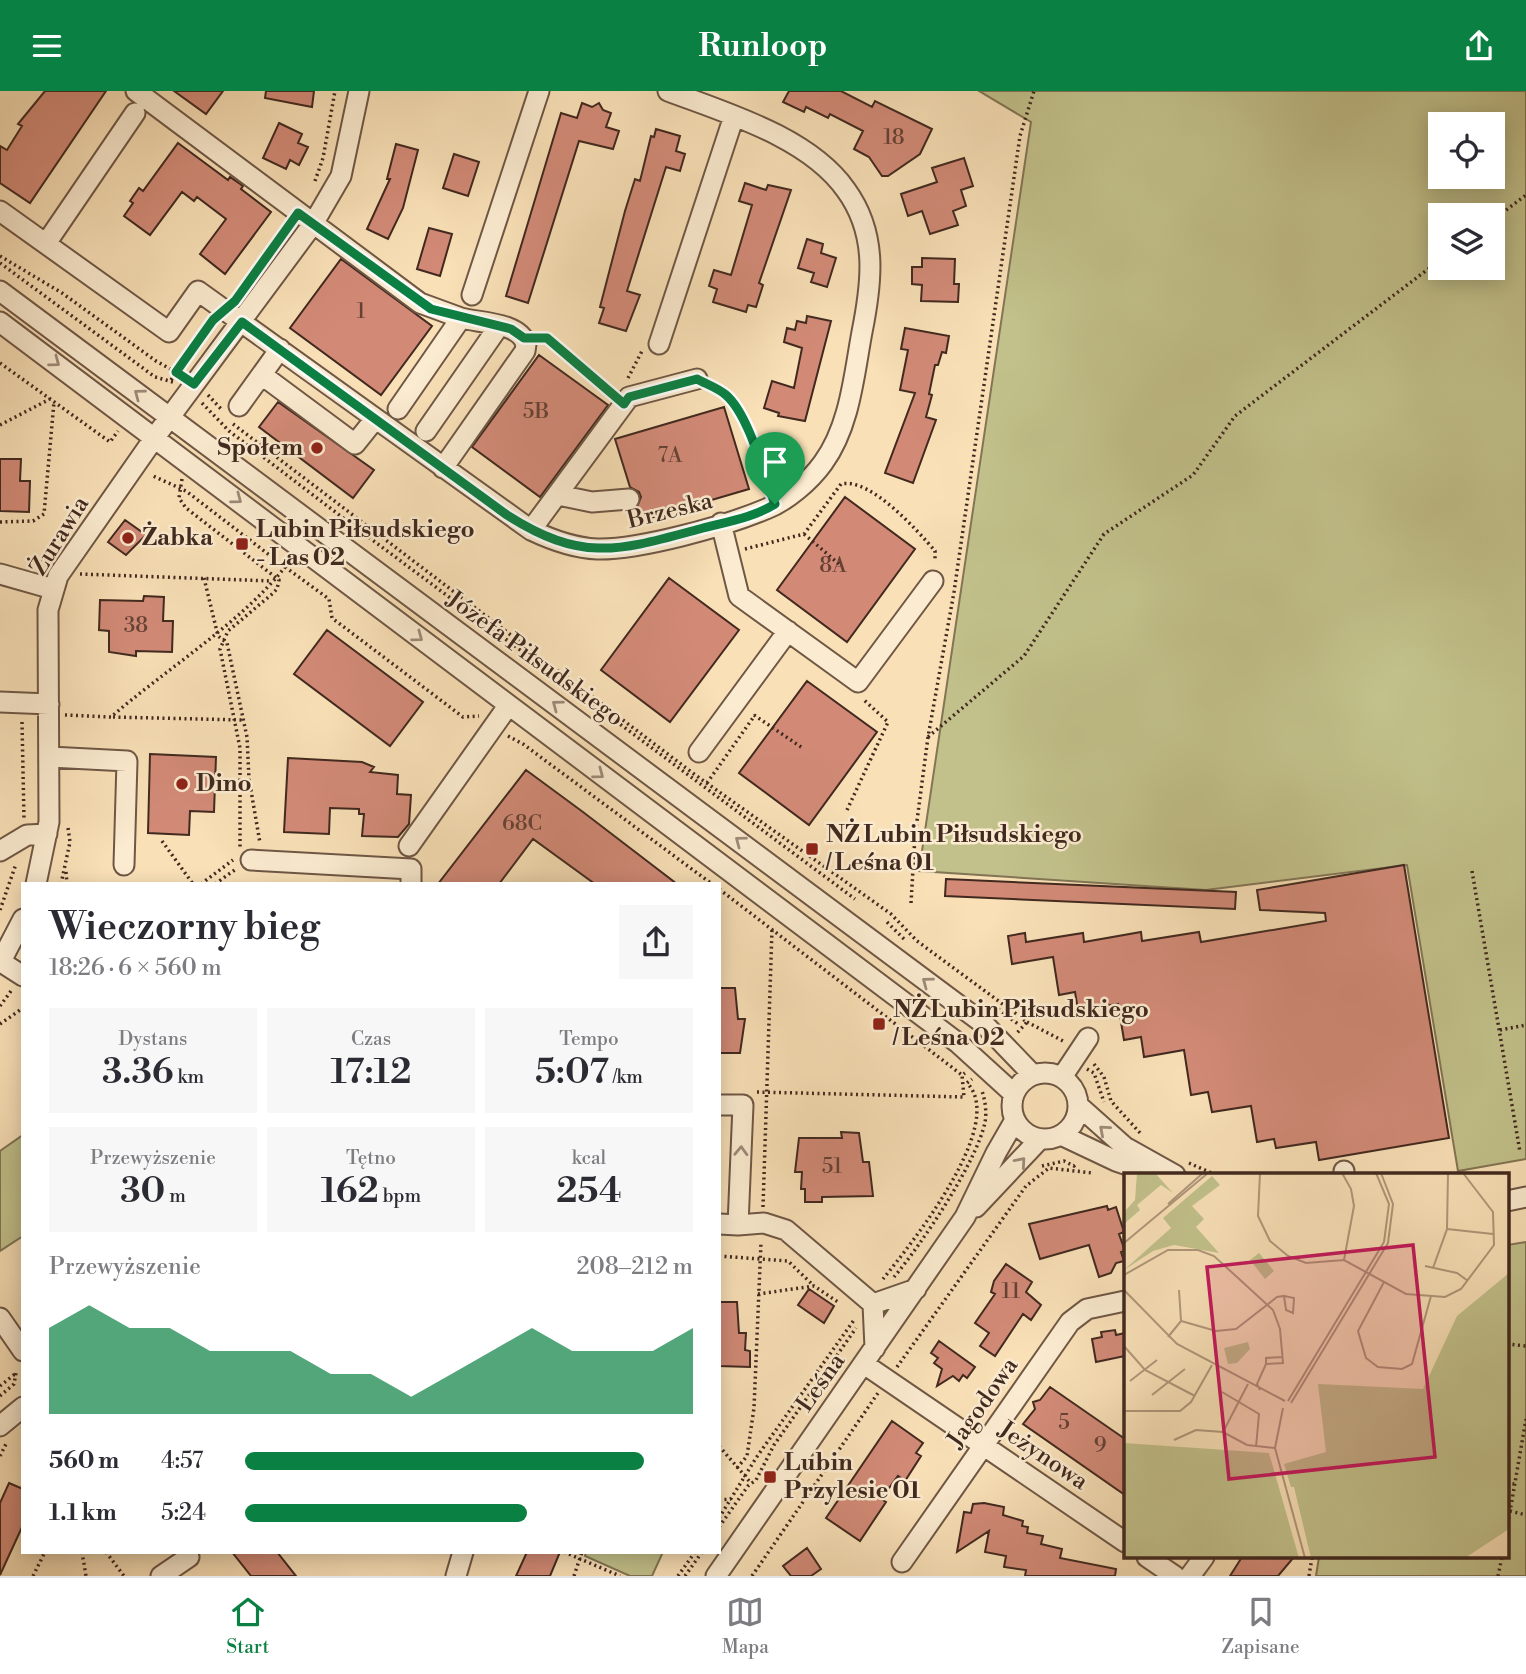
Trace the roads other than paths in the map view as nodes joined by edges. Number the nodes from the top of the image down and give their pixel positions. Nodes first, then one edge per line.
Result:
1 (136, 91) edge
2 (359, 91) edge
3 (539, 91) edge
4 (668, 91) edge
5 (135, 113) dead end
6 (734, 116) junction
7 (0, 211) edge
8 (313, 224) junction
9 (47, 242) junction
10 (0, 291) edge
11 (472, 295) dead end
12 (461, 318) junction
13 (0, 322) edge
14 (242, 322) junction
15 (499, 326) junction
16 (659, 344) road end
17 (280, 349) junction
18 (261, 375) junction
19 (697, 379) road end
20 (239, 406) dead end
21 (398, 409) dead end
22 (170, 417) junction
23 (375, 419) junction
24 (426, 431) dead end
25 (155, 437) junction
26 (443, 468) junction
27 (558, 495) junction
28 (629, 499) dead end
29 (721, 523) junction
30 (531, 530) junction
31 (934, 571) road end
32 (0, 574) edge
33 (53, 589) junction
34 (788, 631) junction
35 (0, 702) edge
36 (508, 706) junction
37 (55, 709) junction
38 (699, 751) dead end
39 (50, 757) junction
40 (47, 834) junction
41 (409, 846) dead end
42 (0, 851) edge
43 (256, 860) road end
44 (124, 865) dead end
45 (36, 882) edge
46 (411, 882) edge
47 (21, 923) edge
48 (0, 963) edge
49 (21, 975) edge
50 (1088, 1038) dead end
51 (1033, 1075) junction
52 (1062, 1077) junction
53 (1014, 1094) junction
54 (721, 1105) edge
55 (1079, 1106) junction
56 (1015, 1120) junction
57 (1061, 1135) junction
58 (1040, 1139) junction
59 (1151, 1173) edge
60 (1171, 1173) edge
61 (1526, 1197) edge
62 (1508, 1201) edge
63 (965, 1217) junction
64 (729, 1225) edge
65 (916, 1289) junction
66 (1124, 1301) edge
67 (873, 1304) junction
68 (0, 1318) edge
69 (21, 1348) edge
70 (869, 1356) junction
71 (21, 1409) edge
72 (0, 1426) edge
73 (982, 1444) junction
74 (1124, 1541) edge
75 (463, 1554) edge
76 (189, 1557) dead end
77 (1150, 1559) edge
78 (1203, 1559) edge
79 (902, 1562) dead end
80 (161, 1576) edge
81 (456, 1576) edge
82 (716, 1576) edge
83 (1175, 1576) edge
84 (1191, 1576) edge

1 - 8 street
2 - 8 street, Żurawia
3 - 11 street
4 - 6 street, Brzeska
5 - 9 street
6 - 16 street
6 - 29 street, Brzeska
7 - 9 street
8 - 12 street
8 - 14 street, Żurawia
9 - 14 street, Brzeska
22 -> 10 street, Józefa Piłsudskiego
12 - 15 street
12 - 21 street
13 -> 25 street, Józefa Piłsudskiego
14 - 17 street, Brzeska
14 - 22 street, Żurawia
15 - 24 street
15 - 26 street
17 - 18 street
17 - 23 street, Brzeska
18 - 20 street
18 - 23 street
19 - 27 street
22 - 25 street, Żurawia
51 -> 22 street, Józefa Piłsudskiego
23 - 26 street, Brzeska
25 - 33 street, Żurawia
25 -> 36 street, Józefa Piłsudskiego
26 - 30 street, Brzeska
27 - 28 street
27 - 30 street
29 - 30 street, Brzeska
29 - 34 street
31 - 34 street
32 - 33 street
33 - 37 street, Żurawia
34 - 38 street
35 - 37 street
36 - 41 street
36 -> 53 street, Józefa Piłsudskiego
37 - 39 street, Żurawia
39 - 40 street, Żurawia
39 - 44 street
40 - 42 street
40 - 45 street, Żurawia
43 - 46 street
47 - 48 street
48 - 49 street
50 - 52 street
51 - 52 street
51 - 53 street
52 - 55 street
53 - 56 street
64 -> 54 street
55 - 57 street
60 -> 55 street
56 - 58 street
56 - 63 street, Leśna
57 - 58 street
57 - 59 street
63 -> 58 street, Leśna
61 - 62 street
63 - 65 street, Leśna
64 - 67 street
65 - 67 street
65 - 70 street, Leśna
66 - 73 street, Jagodowa
67 - 70 street
68 - 69 street
70 - 73 street, Jeżynowa
70 - 82 street, Leśna
71 - 72 street
73 - 74 street, Jeżynowa
73 - 79 street, Jagodowa
75 - 81 street
76 - 80 street
77 - 83 street
78 - 84 street

